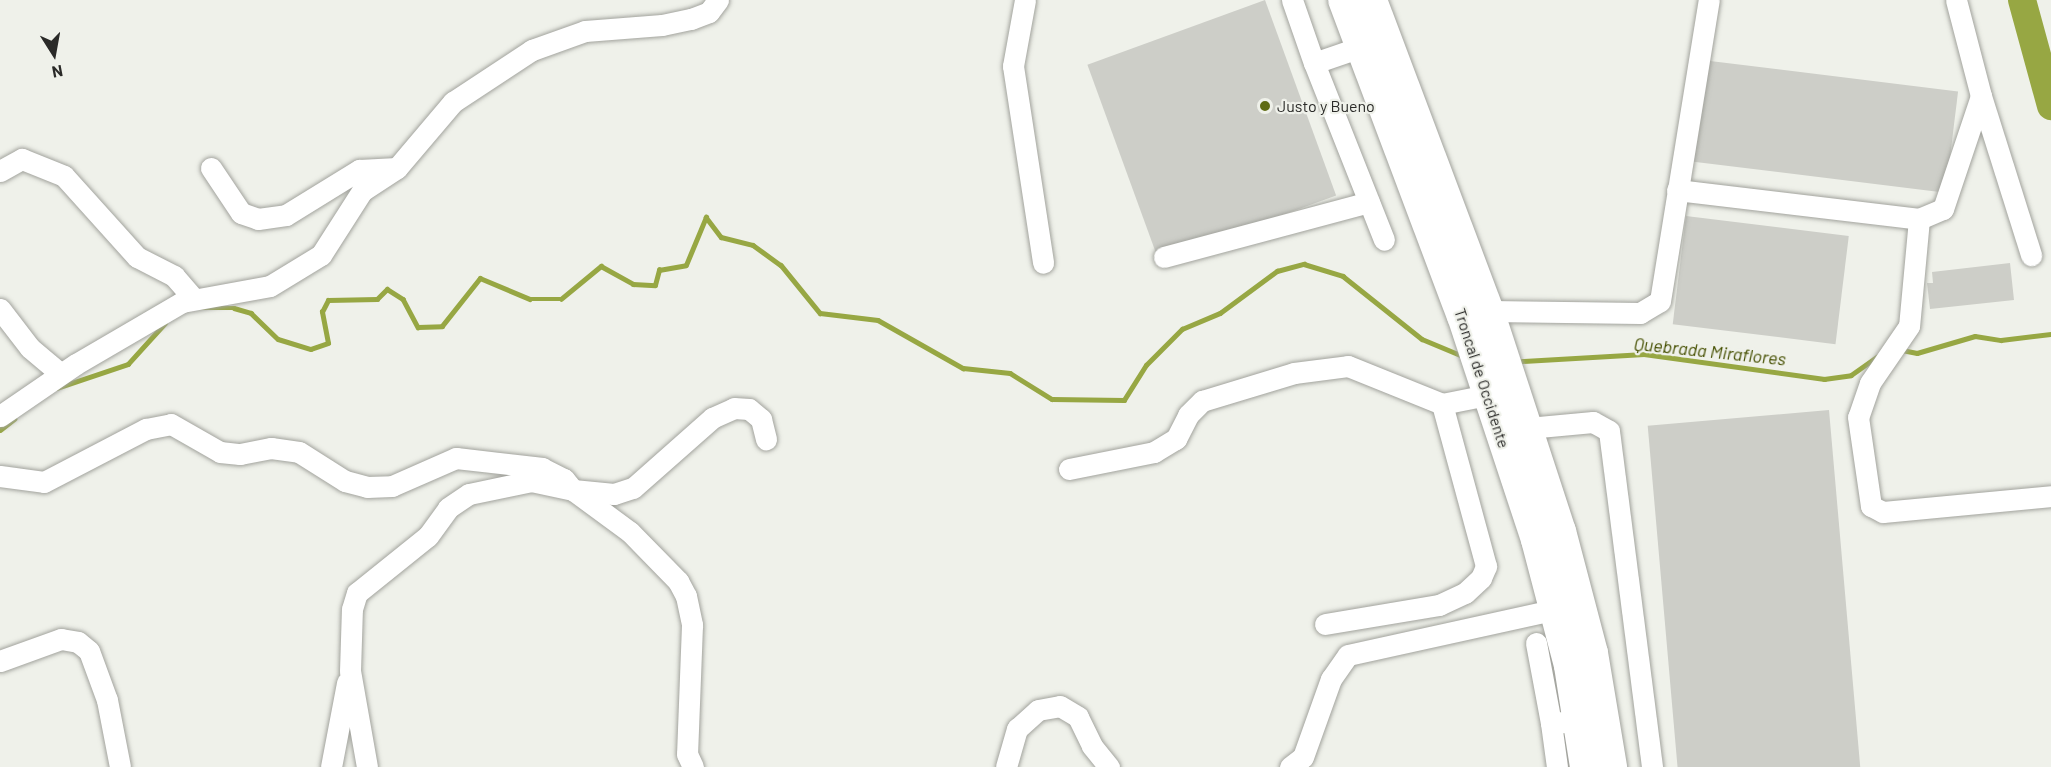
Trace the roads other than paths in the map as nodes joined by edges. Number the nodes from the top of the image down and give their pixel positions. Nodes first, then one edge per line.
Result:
1 (718, 0) edge
2 (1025, 0) edge
3 (1292, 0) edge
4 (1330, 0) edge
5 (1343, 0) edge
6 (1372, 0) edge
7 (1386, 0) edge
8 (1709, 0) edge
9 (1956, 0) edge
10 (1352, 50) junction
11 (1314, 63) junction
12 (1397, 66) junction
13 (1981, 96) junction
14 (211, 168) dead end
15 (397, 168) junction
16 (1407, 170) junction
17 (0, 171) edge
18 (1677, 190) junction
19 (1369, 202) junction
20 (1919, 219) junction
21 (1384, 240) dead end
22 (2031, 255) dead end
23 (1164, 258) dead end
24 (1043, 262) dead end
25 (194, 299) junction
26 (0, 309) edge
27 (1489, 311) junction
28 (61, 374) junction
29 (1487, 394) junction
30 (1442, 404) junction
31 (0, 416) edge
32 (1528, 428) junction
33 (766, 439) dead end
34 (1069, 469) dead end
35 (0, 476) edge
36 (573, 490) junction
37 (2051, 496) edge
38 (1557, 609) junction
39 (1325, 624) dead end
40 (1536, 643) dead end
41 (0, 661) edge
42 (350, 671) junction
43 (1580, 720) junction
44 (1551, 723) junction
45 (120, 767) edge
46 (331, 767) edge
47 (367, 767) edge
48 (693, 767) edge
49 (1006, 767) edge
50 (1109, 767) edge
51 (1290, 767) edge
52 (1557, 767) edge
53 (1585, 767) edge
54 (1612, 767) edge
55 (1652, 767) edge

1 - 15 street
2 - 24 street
3 - 11 street
4 - 10 highway
5 - 16 highway, Troncal de Occidente
6 - 12 highway, Troncal de Occidente
7 - 12 highway
8 - 18 street
9 - 13 street
10 - 11 street
10 - 16 highway
11 - 19 street
12 - 27 highway, Troncal de Occidente
13 - 20 street
13 - 22 street
14 - 15 street
15 - 25 street
16 - 29 highway, Troncal de Occidente
17 - 25 street
18 - 20 street
18 - 27 street
19 - 21 street
19 - 23 street
20 - 37 street
25 - 28 street
26 - 28 street
27 - 32 highway, Troncal de Occidente
28 - 31 street
29 - 30 street
29 - 38 highway, Troncal de Occidente
30 - 34 street
30 - 39 street
32 - 54 highway, Troncal de Occidente
32 - 55 street
33 - 36 street
35 - 36 street
36 - 42 street
36 - 48 street
38 - 43 highway, Troncal de Occidente
38 - 51 street
40 - 44 street
41 - 45 street
42 - 46 street
42 - 47 street
43 - 44 street
43 - 53 highway, Troncal de Occidente
44 - 52 street
49 - 50 street

